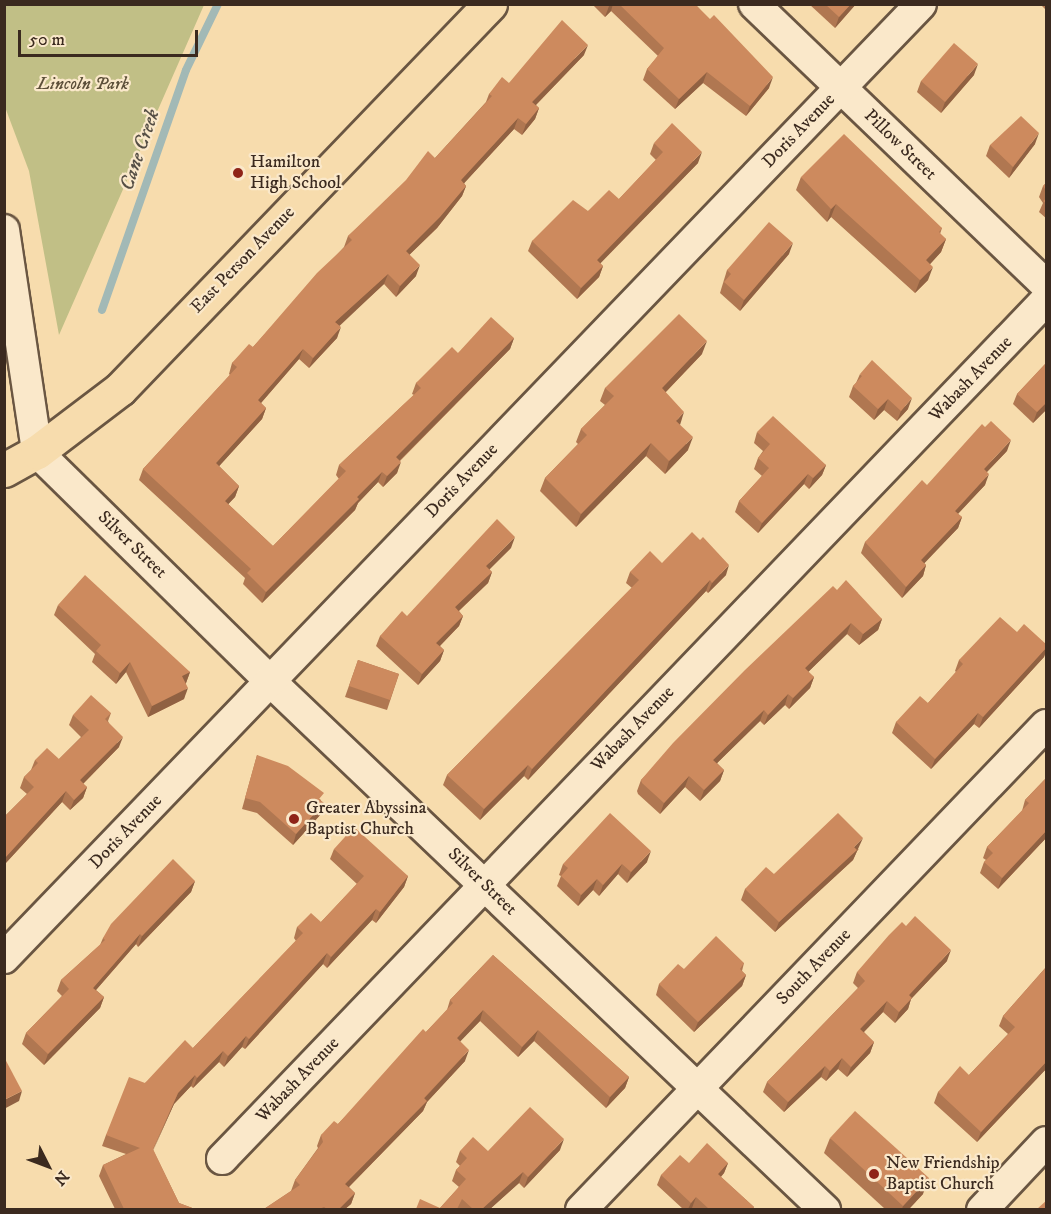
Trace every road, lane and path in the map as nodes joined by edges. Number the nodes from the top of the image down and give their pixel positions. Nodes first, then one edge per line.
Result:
1 (490, 4) edge
2 (754, 4) edge
3 (921, 4) edge
4 (841, 88) junction
5 (4, 230) edge
6 (1047, 285) edge
7 (1047, 300) edge
8 (37, 452) junction
9 (4, 470) edge
10 (270, 681) junction
11 (1047, 725) edge
12 (484, 884) junction
13 (4, 958) edge
14 (698, 1088) junction
15 (1047, 1142) edge
16 (222, 1159) dead end
17 (581, 1209) edge
18 (825, 1209) edge
19 (982, 1209) edge

1 - 8 main road, East Person Avenue
2 - 4 street, Pillow Street
3 - 4 street, Doris Avenue
4 - 6 street, Pillow Street
4 - 10 street, Doris Avenue
5 - 8 street
7 - 12 street, Wabash Avenue
8 - 9 main road, East Person Avenue
8 - 10 street, Silver Street
10 - 12 street, Silver Street
10 - 13 street, Doris Avenue
11 - 14 street, South Avenue
12 - 14 street, Silver Street
12 - 16 street, Wabash Avenue
14 - 17 street, South Avenue
14 - 18 street, Silver Street
15 - 19 street

